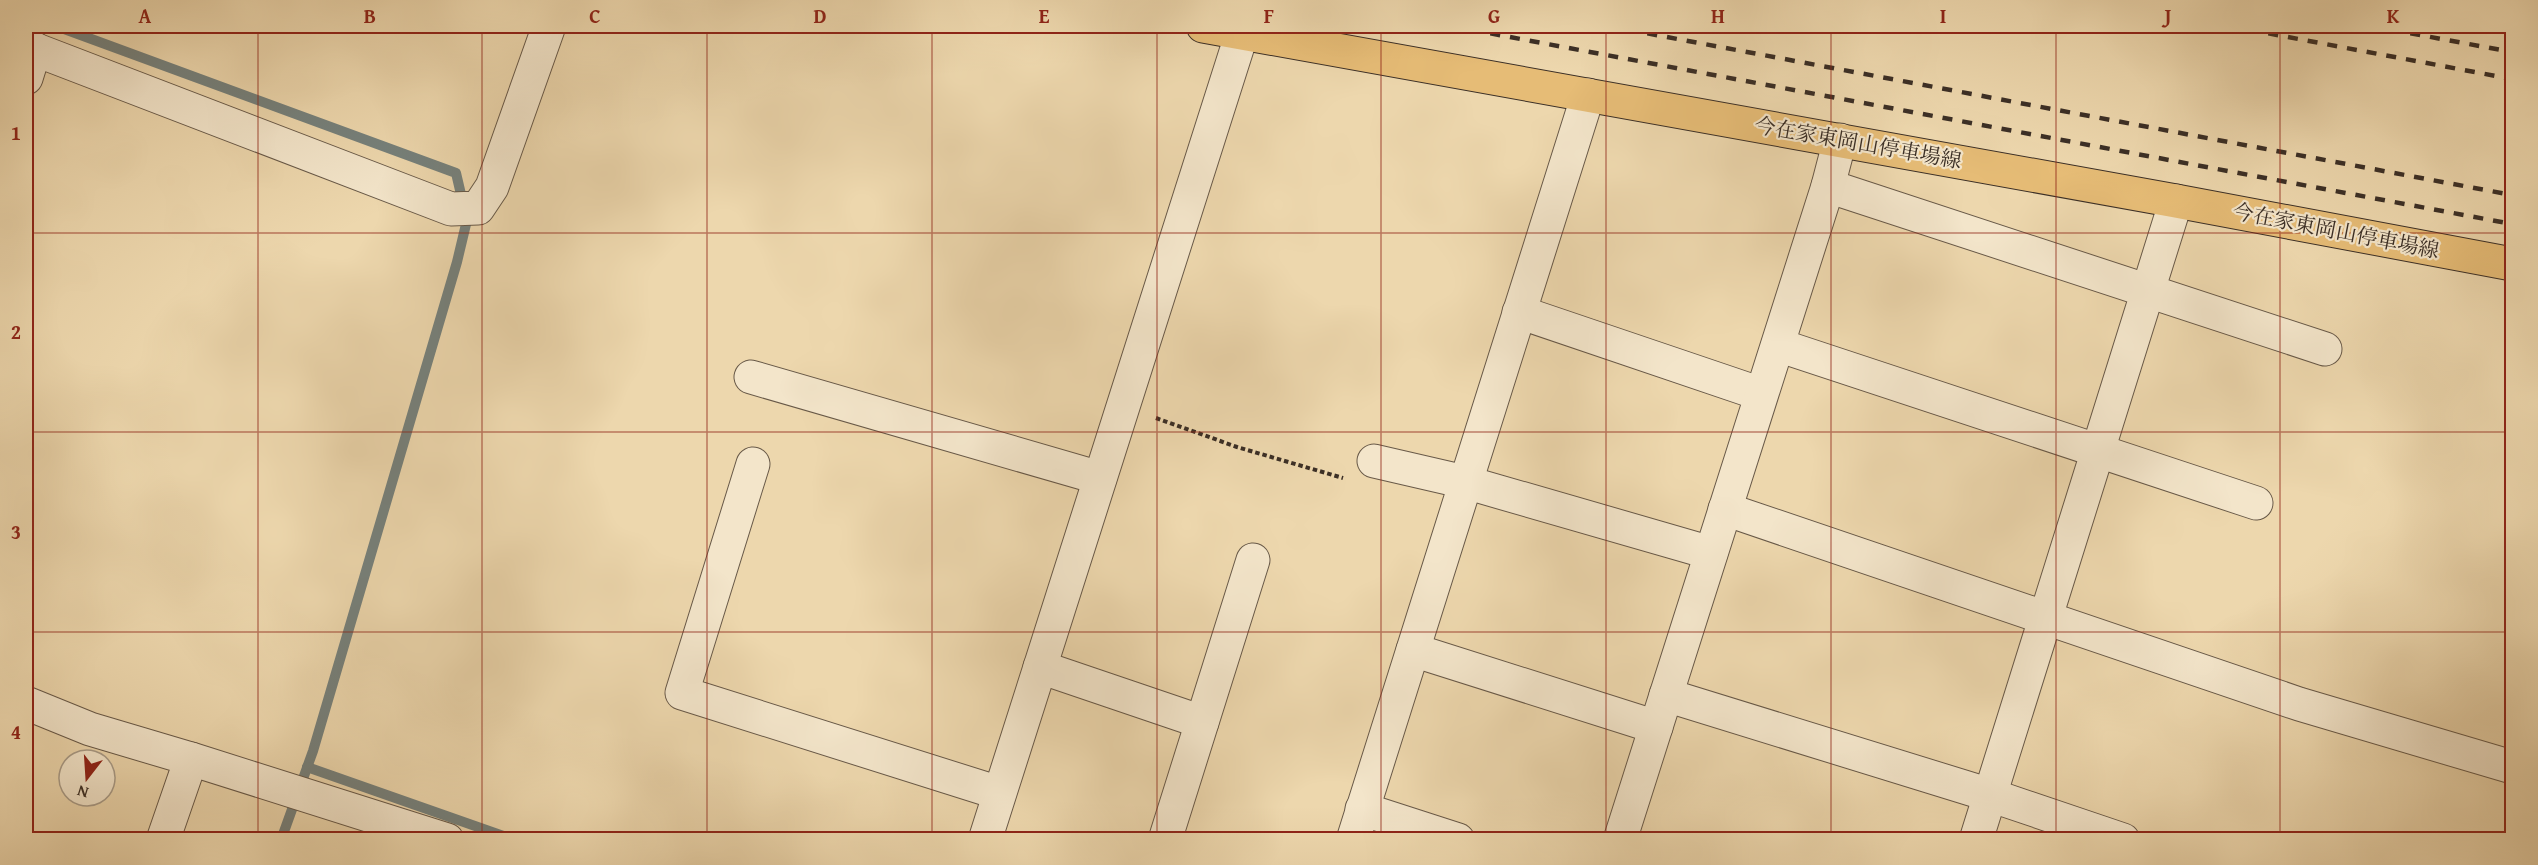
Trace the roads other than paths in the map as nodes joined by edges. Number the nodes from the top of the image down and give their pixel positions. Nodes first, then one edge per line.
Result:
1 (549, 26) edge
2 (1203, 26) edge
3 (1242, 33) junction
4 (28, 58) edge
5 (1588, 95) junction
6 (1840, 140) junction
7 (1828, 186) junction
8 (2176, 201) junction
9 (2512, 264) edge
10 (2148, 289) junction
11 (1519, 312) junction
12 (1778, 345) junction
13 (2325, 349) dead end
14 (751, 377) dead end
15 (1761, 394) junction
16 (2098, 450) junction
17 (1374, 461) road end
18 (753, 465) dead end
19 (1100, 478) junction
20 (1465, 482) junction
21 (2256, 503) dead end
22 (1725, 510) junction
23 (1711, 554) junction
24 (1253, 560) dead end
25 (2046, 619) junction
26 (1413, 650) junction
27 (1040, 667) junction
28 (1666, 695) junction
29 (26, 703) edge
30 (1202, 722) junction
31 (1656, 727) junction
32 (191, 759) junction
33 (2512, 767) edge
34 (999, 793) junction
35 (1990, 795) junction
36 (1357, 824) edge
37 (163, 840) edge
38 (447, 840) edge
39 (985, 840) edge
40 (1165, 840) edge
41 (1458, 840) edge
42 (1620, 840) edge
43 (1976, 840) edge
44 (2123, 840) edge

1 - 4 street
2 - 3 main road, 今在家東岡山停車場線
3 - 5 main road, 今在家東岡山停車場線
3 - 19 street
5 - 6 main road, 今在家東岡山停車場線
5 - 11 street
6 - 7 street
6 - 8 main road, 今在家東岡山停車場線
7 - 10 street
7 - 12 street
8 - 9 main road, 今在家東岡山停車場線
8 - 10 street
10 - 13 street
10 - 16 street
11 - 15 street
11 - 20 street
12 - 15 street
12 - 16 street
14 - 19 street
15 - 22 street
16 - 21 street
16 - 25 street
17 - 20 street
18 - 34 street
19 - 27 street
20 - 23 street
20 - 26 street
22 - 23 street
22 - 25 street
23 - 28 street
24 - 30 street
25 - 33 street
25 - 35 street
26 - 31 street
26 - 36 street
27 - 30 street
27 - 34 street
28 - 31 street
28 - 35 street
29 - 32 street
30 - 40 street
31 - 42 street
32 - 37 street
32 - 38 street
34 - 39 street
35 - 43 street
35 - 44 street
36 - 41 street

